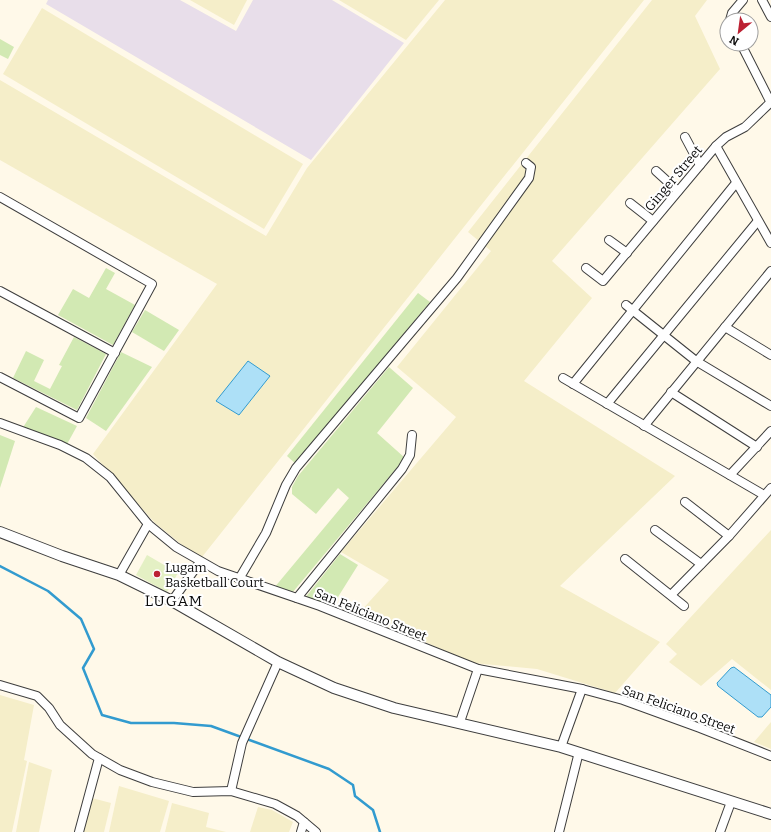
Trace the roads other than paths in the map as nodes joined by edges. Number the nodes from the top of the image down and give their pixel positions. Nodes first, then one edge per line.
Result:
1 (743, 0) edge
2 (762, 0) edge
3 (733, 12) edge
4 (771, 17) edge
5 (745, 52) edge
6 (771, 103) edge
7 (685, 136) dead end
8 (716, 146) junction
9 (526, 163) dead end
10 (700, 165) junction
11 (656, 171) dead end
12 (736, 183) junction
13 (678, 190) junction
14 (0, 197) edge
15 (630, 203) dead end
16 (653, 221) junction
17 (757, 222) junction
18 (609, 240) dead end
19 (771, 243) edge
20 (627, 253) junction
21 (586, 268) dead end
22 (771, 272) edge
23 (0, 291) edge
24 (626, 305) dead end
25 (633, 311) junction
26 (725, 327) junction
27 (664, 336) junction
28 (115, 353) junction
29 (771, 355) edge
30 (696, 361) junction
31 (0, 378) edge
32 (563, 378) dead end
33 (573, 384) junction
34 (671, 392) junction
35 (607, 404) junction
36 (771, 406) edge
37 (0, 423) edge
38 (644, 426) junction
39 (771, 431) edge
40 (412, 435) dead end
41 (756, 447) junction
42 (730, 475) junction
43 (771, 488) edge
44 (764, 495) junction
45 (685, 502) dead end
46 (148, 524) junction
47 (656, 530) dead end
48 (0, 532) edge
49 (729, 536) junction
50 (625, 559) dead end
51 (200, 562) junction
52 (701, 564) junction
53 (120, 575) junction
54 (239, 579) junction
55 (671, 595) junction
56 (297, 598) junction
57 (172, 601) junction
58 (684, 606) dead end
59 (278, 662) junction
60 (478, 670) junction
61 (0, 685) edge
62 (582, 689) junction
63 (460, 722) junction
64 (561, 747) junction
65 (579, 752) junction
66 (771, 756) edge
67 (98, 758) junction
68 (231, 791) junction
69 (731, 802) junction
70 (771, 814) edge
71 (304, 822) junction
72 (79, 832) edge
73 (301, 832) edge
74 (316, 832) edge
75 (559, 832) edge
76 (720, 832) edge

1 - 3 street
2 - 4 street
5 - 6 street
6 - 8 street, Ginger Street
7 - 10 street
8 - 10 street, Ginger Street
8 - 12 street
9 - 54 street
10 - 13 street, Ginger Street
11 - 13 street
12 - 17 street
12 - 25 street
13 - 16 street, Ginger Street
14 - 28 street
15 - 16 street
16 - 20 street, Ginger Street
17 - 19 street
17 - 27 street
18 - 20 street
20 - 21 street, Ginger Street
22 - 26 street
23 - 28 street
24 - 25 street
25 - 27 street
25 - 33 street
26 - 29 street
26 - 30 street
27 - 30 street
27 - 35 street
28 - 31 street
30 - 34 street
30 - 36 street
32 - 33 street
33 - 35 street
34 - 38 street
34 - 41 street
35 - 38 street
37 - 46 street, San Feliciano Street
38 - 42 street
39 - 41 street
40 - 56 street
41 - 42 street
42 - 44 street
43 - 44 street
44 - 49 street
45 - 49 street
46 - 51 street, San Feliciano Street
46 - 53 street
47 - 52 street
48 - 53 street
49 - 52 street
50 - 55 street
51 - 54 street, San Feliciano Street
51 - 57 street
52 - 55 street
53 - 57 street
54 - 56 street, San Feliciano Street
55 - 58 street
56 - 60 street, San Feliciano Street
57 - 59 street
59 - 63 street
59 - 68 street
60 - 62 street, San Feliciano Street
60 - 63 street
61 - 67 street
62 - 64 street
62 - 66 street, San Feliciano Street
63 - 64 street
64 - 65 street
65 - 69 street
65 - 75 street
67 - 68 street
67 - 72 street
68 - 71 street
69 - 70 street
69 - 76 street
71 - 73 street
71 - 74 street

